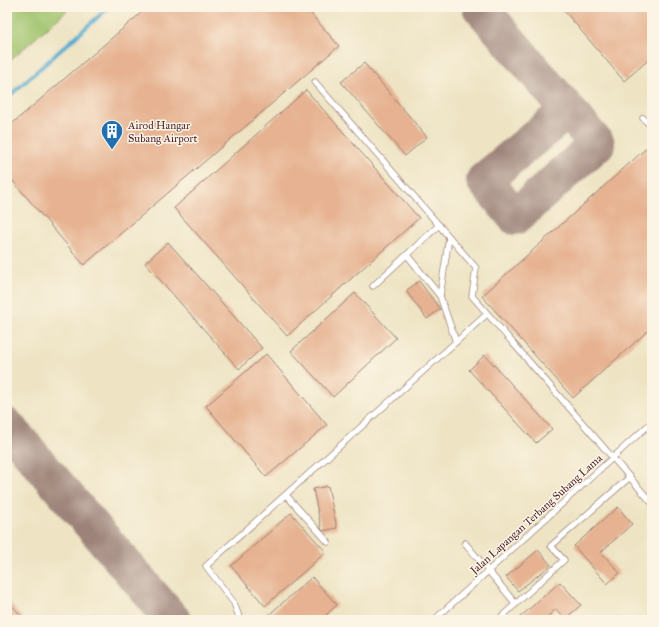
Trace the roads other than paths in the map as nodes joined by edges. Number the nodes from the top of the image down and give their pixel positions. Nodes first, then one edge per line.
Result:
1 (315, 82) dead end
2 (643, 118) dead end
3 (652, 127) edge
4 (439, 225) junction
5 (449, 237) junction
6 (407, 255) junction
7 (373, 286) dead end
8 (440, 296) junction
9 (488, 314) junction
10 (456, 342) junction
11 (652, 422) edge
12 (613, 458) junction
13 (630, 477) junction
14 (286, 495) junction
15 (652, 503) edge
16 (328, 542) dead end
17 (465, 543) dead end
18 (489, 571) junction
19 (516, 604) junction
20 (240, 620) edge
21 (434, 620) edge
22 (498, 620) edge

1 - 4 lane
2 - 3 lane
4 - 5 lane
4 - 6 lane
5 - 8 lane
5 - 9 lane
6 - 7 lane
6 - 8 lane
8 - 10 lane
9 - 10 lane
9 - 12 lane
10 - 14 lane
11 - 12 lane, Jalan Lapangan Terbang Subang Lama
12 - 13 lane
12 - 18 lane, Jalan Lapangan Terbang Subang Lama
13 - 15 lane
13 - 19 lane
14 - 16 lane
14 - 20 lane
17 - 18 lane
18 - 19 lane
18 - 21 lane, Jalan Lapangan Terbang Subang Lama
19 - 22 lane

